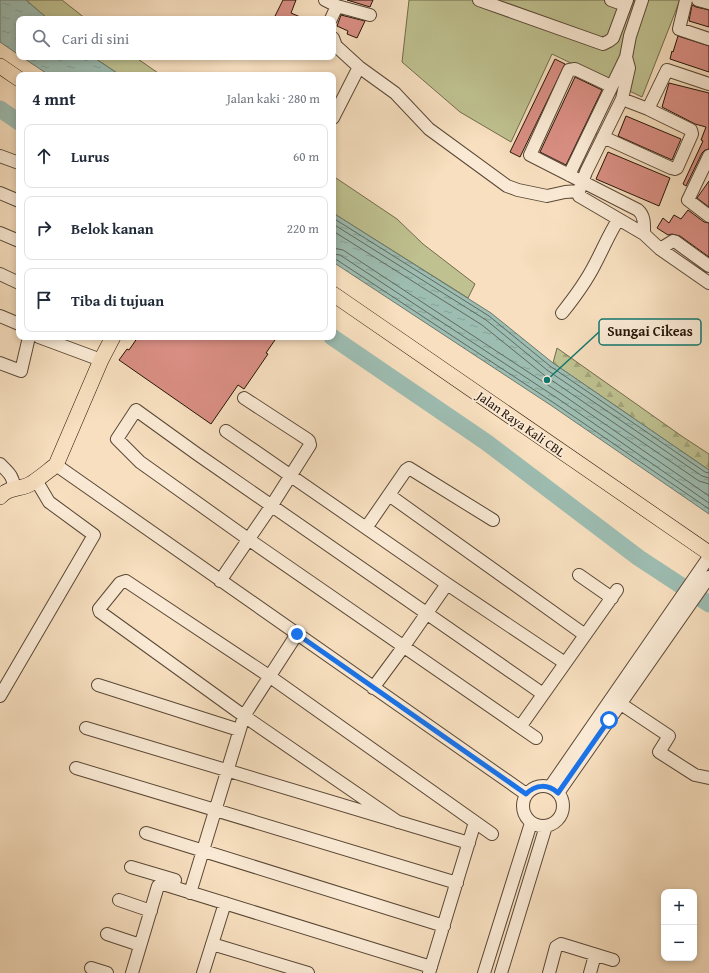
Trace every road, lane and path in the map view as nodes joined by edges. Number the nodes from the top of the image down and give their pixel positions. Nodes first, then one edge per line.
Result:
1 (325, 0) edge
2 (479, 0) edge
3 (611, 0) edge
4 (642, 0) edge
5 (686, 0) edge
6 (698, 0) edge
7 (626, 2) edge
8 (709, 3) edge
9 (502, 4) edge
10 (337, 6) junction
11 (370, 15) dead end
12 (332, 16) edge
13 (709, 39) edge
14 (336, 46) edge
15 (626, 57) junction
16 (0, 66) edge
17 (359, 67) junction
18 (16, 77) edge
19 (613, 82) junction
20 (709, 84) edge
21 (625, 85) junction
22 (622, 99) junction
23 (648, 109) junction
24 (336, 112) edge
25 (603, 137) junction
26 (0, 156) edge
27 (709, 156) edge
28 (16, 163) edge
29 (706, 172) edge
30 (576, 181) junction
31 (0, 193) edge
32 (16, 199) edge
33 (709, 216) edge
34 (618, 220) junction
35 (0, 233) edge
36 (644, 234) junction
37 (16, 240) edge
38 (660, 249) junction
39 (709, 266) edge
40 (0, 274) edge
41 (16, 282) edge
42 (709, 283) edge
43 (336, 296) edge
44 (562, 313) dead end
45 (0, 316) edge
46 (16, 323) edge
47 (28, 340) edge
48 (47, 340) edge
49 (111, 340) edge
50 (101, 360) junction
51 (0, 362) edge
52 (244, 398) dead end
53 (226, 431) dead end
54 (0, 464) edge
55 (56, 465) junction
56 (290, 475) junction
57 (36, 480) junction
58 (17, 488) junction
59 (389, 495) junction
60 (0, 497) edge
61 (272, 505) junction
62 (493, 520) dead end
63 (366, 528) junction
64 (248, 539) junction
65 (709, 555) edge
66 (579, 574) dead end
67 (709, 577) edge
68 (220, 581) junction
69 (447, 584) junction
70 (695, 586) junction
71 (426, 613) junction
72 (667, 627) junction
73 (297, 634) junction
74 (585, 635) junction
75 (404, 646) junction
76 (565, 663) junction
77 (268, 676) junction
78 (98, 685) dead end
79 (373, 688) junction
80 (543, 694) junction
81 (0, 696) edge
82 (621, 704) junction
83 (244, 716) junction
84 (520, 727) junction
85 (86, 728) dead end
86 (239, 730) junction
87 (536, 738) dead end
88 (76, 768) dead end
89 (227, 770) junction
90 (709, 778) edge
91 (554, 790) junction
92 (526, 794) junction
93 (215, 810) junction
94 (398, 822) junction
95 (475, 822) junction
96 (531, 823) junction
97 (546, 826) junction
98 (146, 834) dead end
99 (492, 834) dead end
100 (469, 843) junction
101 (202, 851) junction
102 (131, 867) dead end
103 (457, 884) junction
104 (191, 889) junction
105 (118, 900) dead end
106 (225, 904) junction
107 (151, 911) junction
108 (444, 926) junction
109 (106, 934) dead end
110 (212, 944) junction
111 (140, 946) junction
112 (595, 955) junction
113 (613, 960) dead end
114 (91, 968) dead end
115 (430, 970) edge
116 (107, 973) edge
117 (132, 973) edge
118 (203, 973) edge
119 (308, 973) edge
120 (484, 973) edge
121 (500, 973) edge
122 (549, 973) edge
123 (590, 973) edge

1 - 10 street
2 - 9 street
3 - 7 street
4 - 15 street
5 - 13 street
6 - 8 street
7 - 9 street
10 - 11 street
10 - 12 street
14 - 17 street
15 - 19 street
15 - 21 street
16 - 18 main road
17 - 24 street
17 - 30 street
19 - 21 street
19 - 30 street
19 - 30 street
20 - 23 street
21 - 22 street
22 - 23 street
22 - 25 street
23 - 25 street
25 - 30 street
26 - 28 street
27 - 29 street
29 - 33 street
30 - 34 street
30 - 36 street
31 - 32 street
34 - 36 street
34 - 44 street
35 - 37 street
36 - 38 street
38 - 39 street
38 - 42 street
40 - 41 street
43 - 65 main road, Jalan Raya Kali CBL
45 - 46 street
47 - 51 street
48 - 50 street
49 - 50 main road
50 - 55 main road
52 - 56 street
53 - 56 street
54 - 58 street
55 - 57 main road
55 - 68 street
56 - 61 street
56 - 63 street
57 - 58 main road
57 - 81 street
58 - 60 main road
59 - 62 street
59 - 63 street
59 - 74 street
61 - 64 street
61 - 64 street
61 - 71 street
63 - 69 street
64 - 68 street
64 - 75 street
65 - 70 street
66 - 74 street
67 - 70 street
68 - 73 street
69 - 71 street
69 - 76 street
70 - 72 street
71 - 75 street
71 - 80 street
72 - 82 street
72 - 91 street
73 - 77 street
73 - 79 street
74 - 76 street
75 - 79 street
75 - 84 street
76 - 80 street
77 - 83 street
77 - 83 street
77 - 95 street
78 - 86 street
79 - 92 street
80 - 84 street
82 - 90 street
82 - 91 street
83 - 86 street
83 - 94 street
84 - 87 street
85 - 89 street
86 - 89 street
88 - 93 street
89 - 93 street
89 - 94 street
91 - 92 street
91 - 97 street
92 - 96 street
93 - 101 street
93 - 103 street
94 - 100 street
95 - 99 street
95 - 100 street
96 - 97 street
96 - 120 street
97 - 121 street
98 - 101 street
100 - 103 street
101 - 104 street
101 - 108 street
102 - 104 street
103 - 108 street
104 - 106 street
104 - 107 street
105 - 107 street
106 - 110 street
106 - 115 street
107 - 111 street
108 - 115 street
109 - 111 street
110 - 118 street
110 - 119 street
111 - 117 street
112 - 113 street
112 - 122 street
112 - 123 street
114 - 116 street

